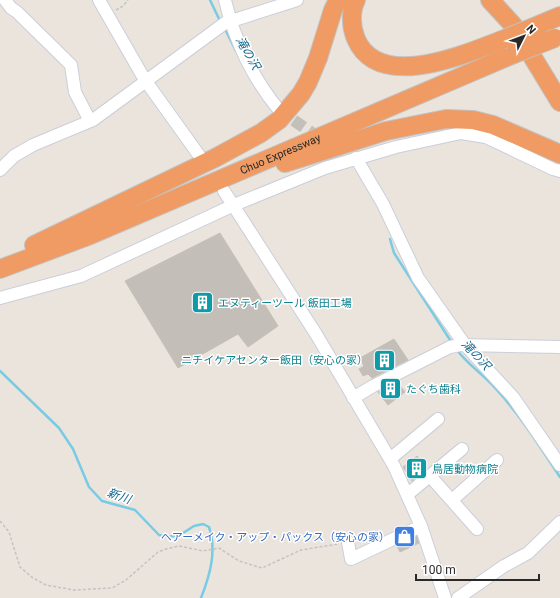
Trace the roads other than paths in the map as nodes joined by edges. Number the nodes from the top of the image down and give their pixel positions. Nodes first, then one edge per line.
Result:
1 (5, 0) edge
2 (99, 0) edge
3 (225, 0) edge
4 (297, 0) edge
5 (338, 0) edge
6 (356, 0) edge
7 (490, 0) edge
8 (503, 0) edge
9 (560, 16) edge
10 (225, 23) junction
11 (552, 31) edge
12 (508, 46) junction
13 (145, 80) junction
14 (560, 87) edge
15 (560, 102) edge
16 (279, 110) tunnel mouth
17 (90, 121) junction
18 (336, 150) dead end
19 (560, 154) edge
20 (201, 158) dead end
21 (352, 159) junction
22 (0, 170) edge
23 (560, 171) edge
24 (224, 191) dead end
25 (234, 205) junction
26 (88, 236) junction
27 (34, 245) junction
28 (0, 257) edge
29 (0, 269) edge
30 (0, 298) edge
31 (458, 346) junction
32 (560, 347) edge
33 (353, 398) junction
34 (438, 419) dead end
35 (555, 447) edge
36 (462, 449) dead end
37 (390, 459) junction
38 (497, 460) dead end
39 (560, 465) edge
40 (430, 476) junction
41 (408, 494) junction
42 (452, 500) junction
43 (560, 522) edge
44 (421, 526) junction
45 (477, 529) dead end
46 (348, 542) road end
47 (445, 598) edge
48 (458, 598) edge

1 - 17 street
2 - 13 street
3 - 10 street
4 - 10 street
5 - 27 highway
6 - 12 highway
7 - 15 highway
8 - 14 highway
9 - 11 highway, Chuo Expressway
10 - 13 street
10 - 16 street
11 - 12 highway, Chuo Expressway, bridge
12 - 26 highway, Chuo Expressway
12 - 27 highway, Chuo Expressway
13 - 17 street
13 - 20 street
17 - 22 street
18 - 21 street
19 - 26 highway
21 - 23 street
21 - 25 street
21 - 31 street
24 - 25 street
25 - 30 street
25 - 33 street
26 - 29 highway, Chuo Expressway
27 - 28 highway, Chuo Expressway
31 - 32 street
31 - 33 street
31 - 35 street
33 - 37 street
34 - 37 street
35 - 39 street
36 - 40 street
37 - 41 street
38 - 42 street
40 - 41 street
40 - 42 street
41 - 44 street
42 - 45 street
43 - 48 street
44 - 46 street
44 - 47 street

